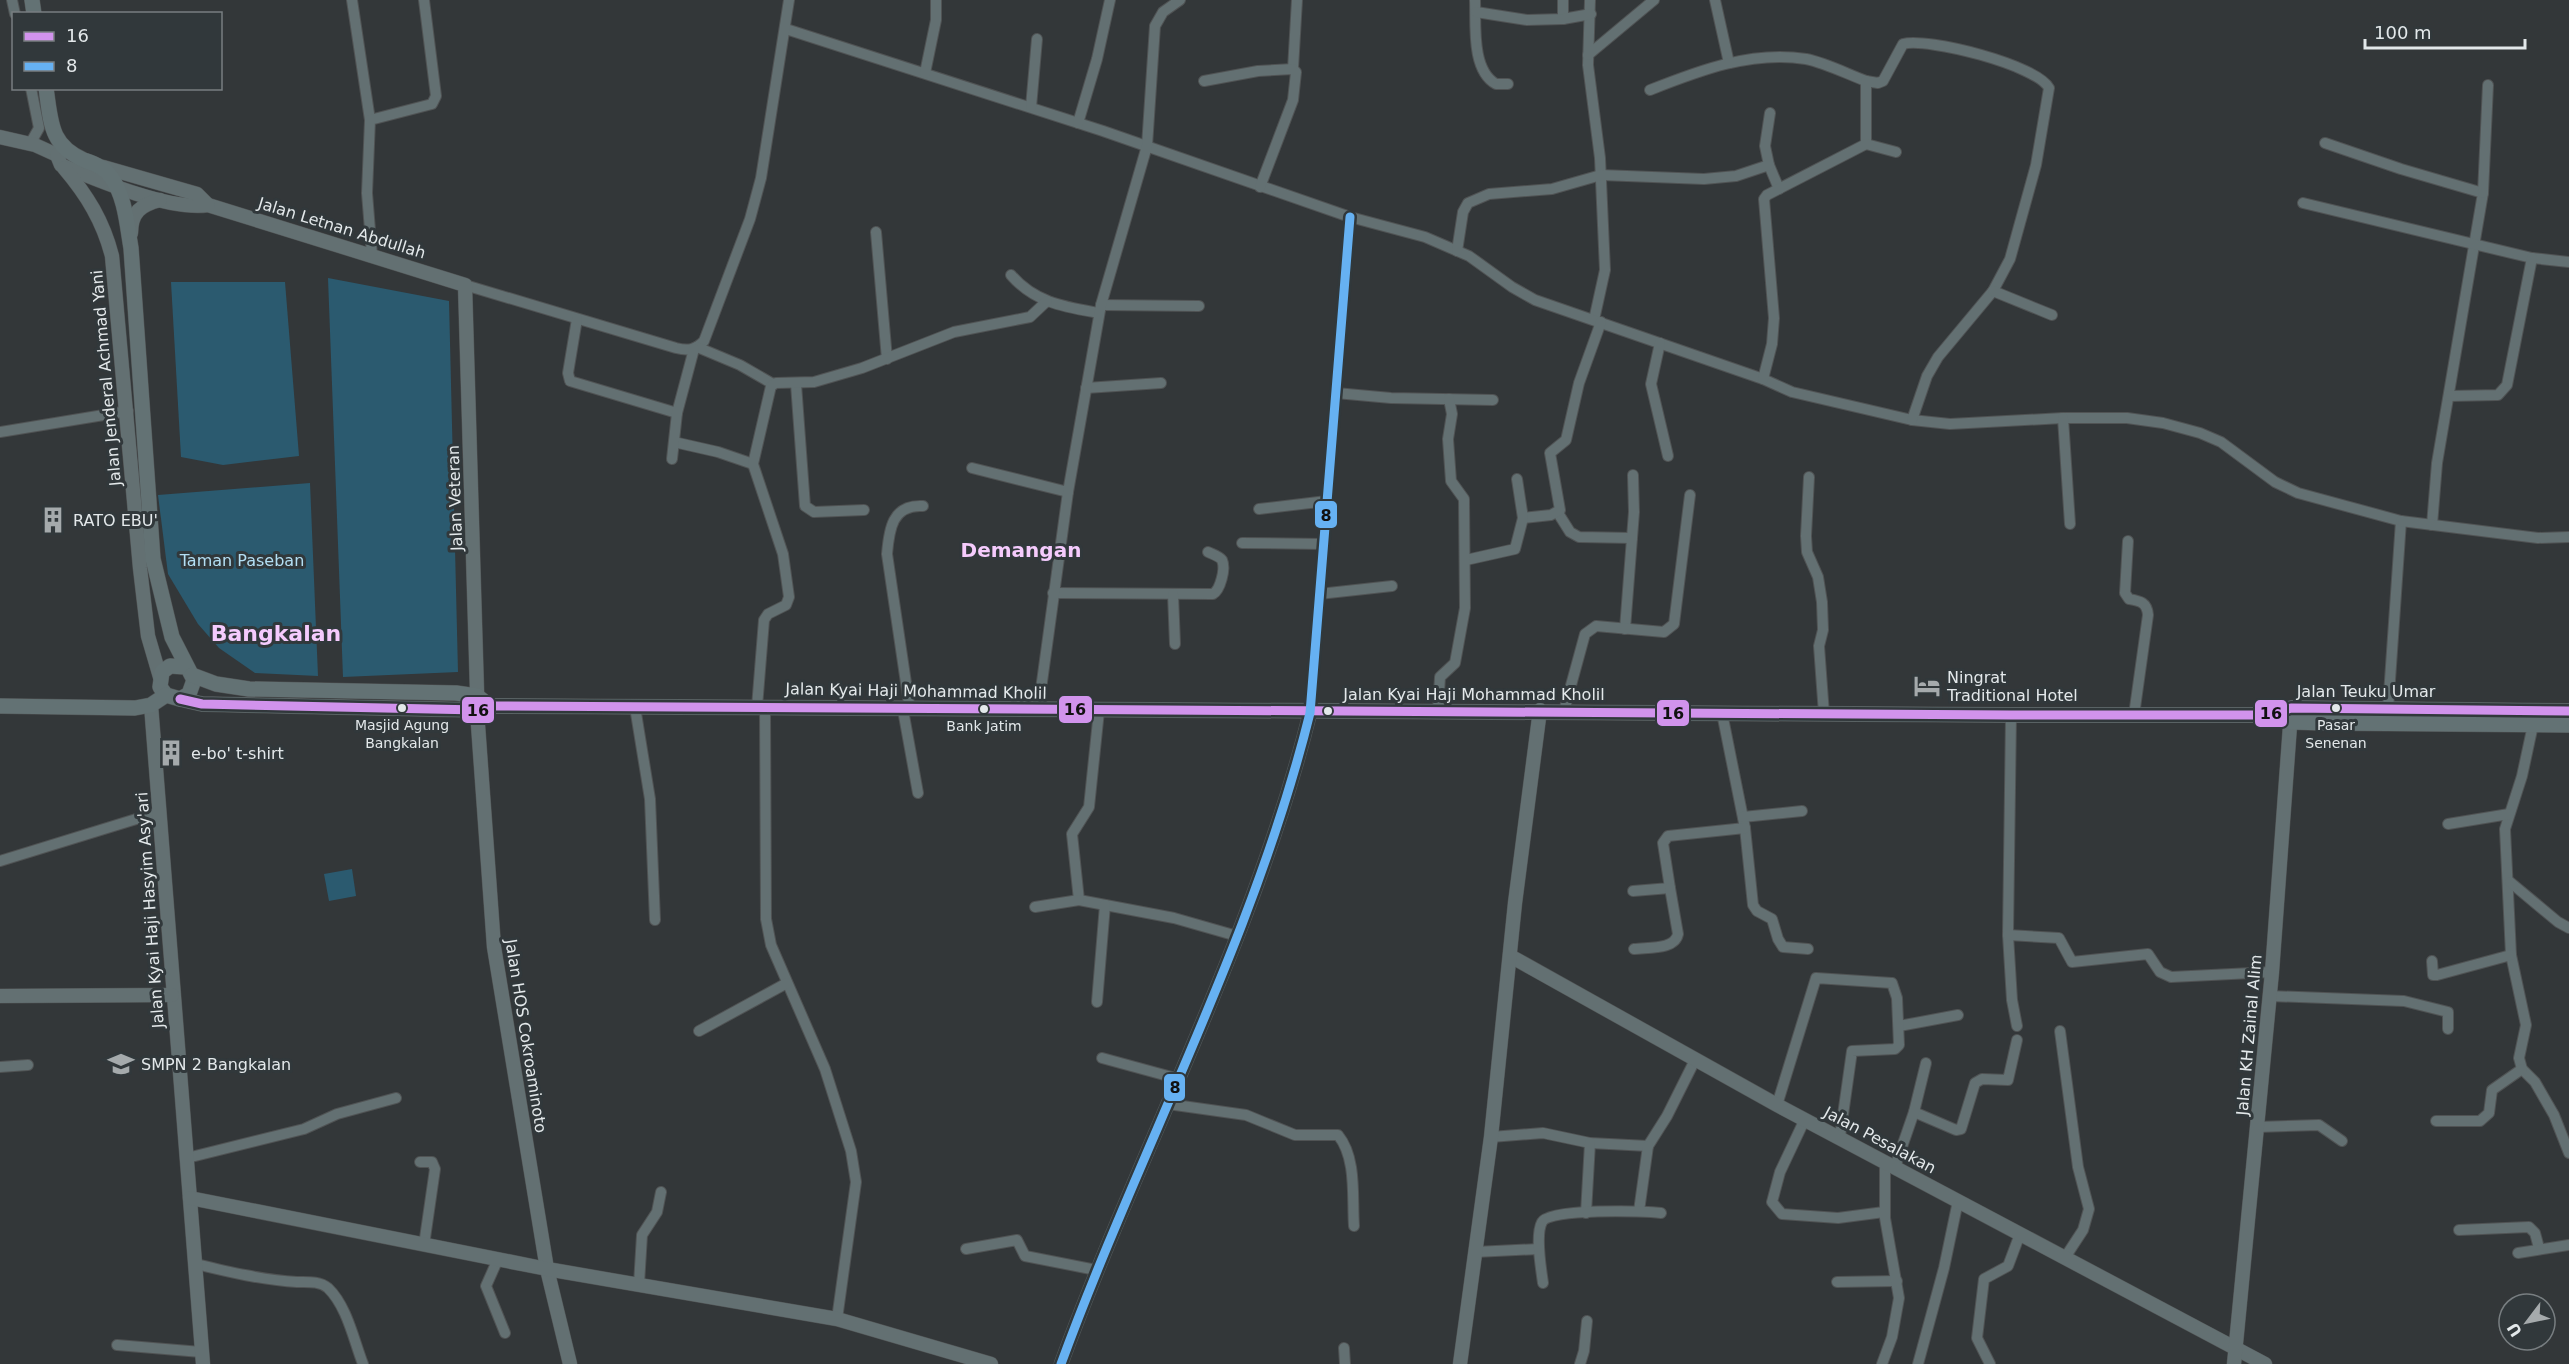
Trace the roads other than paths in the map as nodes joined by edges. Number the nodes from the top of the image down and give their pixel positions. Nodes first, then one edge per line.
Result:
1 (352, 0) edge
2 (424, 0) edge
3 (789, 0) edge
4 (936, 0) edge
5 (1110, 0) edge
6 (1180, 0) edge
7 (1297, 0) edge
8 (1475, 0) edge
9 (1563, 0) edge
10 (1590, 0) edge
11 (1654, 0) edge
12 (1715, 0) edge
13 (1476, 12) junction
14 (1591, 14) junction
15 (1563, 19) junction
16 (786, 29) junction
17 (1037, 39) dead end
18 (1588, 55) junction
19 (1729, 63) junction
20 (1293, 69) junction
21 (925, 73) junction
22 (1204, 81) dead end
23 (1866, 81) junction
24 (1508, 84) dead end
25 (2488, 85) dead end
26 (32, 90) edge
27 (45, 90) edge
28 (1650, 90) dead end
29 (1031, 107) junction
30 (1770, 113) dead end
31 (370, 120) junction
32 (1078, 123) junction
33 (0, 137) edge
34 (2325, 142) dead end
35 (30, 144) junction
36 (1866, 144) junction
37 (1146, 146) junction
38 (1896, 152) dead end
39 (65, 156) junction
40 (1769, 165) junction
41 (103, 167) junction
42 (1601, 175) junction
43 (117, 187) junction
44 (1260, 187) junction
45 (1779, 189) junction
46 (2483, 193) junction
47 (162, 199) junction
48 (2303, 203) dead end
49 (208, 204) junction
50 (1350, 217) junction
51 (876, 232) dead end
52 (2475, 245) junction
53 (131, 249) junction
54 (1457, 250) junction
55 (372, 255) junction
56 (2532, 258) junction
57 (2569, 262) edge
58 (1011, 275) dead end
59 (465, 285) junction
60 (1993, 291) junction
61 (1047, 301) junction
62 (1199, 306) dead end
63 (1100, 309) junction
64 (2052, 315) dead end
65 (577, 319) junction
66 (1597, 321) junction
67 (1660, 343) junction
68 (696, 348) junction
69 (887, 359) junction
70 (1763, 379) junction
71 (1161, 382) dead end
72 (773, 384) junction
73 (796, 384) junction
74 (1086, 388) junction
75 (1336, 393) junction
76 (2449, 396) junction
77 (1449, 399) junction
78 (1493, 400) dead end
79 (128, 411) junction
80 (677, 412) junction
81 (2063, 418) junction
82 (1912, 420) junction
83 (0, 432) edge
84 (674, 442) junction
85 (1668, 456) dead end
86 (672, 459) dead end
87 (753, 464) junction
88 (972, 468) dead end
89 (1633, 475) dead end
90 (1809, 477) dead end
91 (1517, 479) dead end
92 (1068, 492) junction
93 (1690, 495) dead end
94 (1327, 501) junction
95 (922, 506) dead end
96 (1258, 508) dead end
97 (864, 510) dead end
98 (1558, 513) junction
99 (1523, 518) junction
100 (2401, 520) junction
101 (2070, 524) dead end
102 (2432, 525) junction
103 (2569, 537) edge
104 (1632, 538) junction
105 (2128, 541) dead end
106 (1242, 543) dead end
107 (1323, 544) junction
108 (1208, 552) dead end
109 (1466, 560) junction
110 (1392, 586) dead end
111 (1053, 593) junction
112 (1173, 594) junction
113 (1319, 594) junction
114 (1624, 629) junction
115 (1174, 644) dead end
116 (189, 671) junction
117 (160, 677) junction
118 (321, 690) junction
119 (173, 697) junction
120 (482, 704) junction
121 (151, 705) junction
122 (0, 706) edge
123 (321, 706) junction
124 (635, 707) junction
125 (761, 708) junction
126 (2388, 709) junction
127 (906, 710) junction
128 (1438, 710) junction
129 (1539, 710) junction
130 (1038, 711) junction
131 (1099, 711) junction
132 (1564, 711) junction
133 (2569, 711) edge
134 (1310, 712) junction
135 (1722, 713) junction
136 (1824, 714) junction
137 (2286, 714) junction
138 (2011, 715) junction
139 (2134, 715) junction
140 (2533, 725) junction
141 (2569, 725) edge
142 (918, 793) dead end
143 (1802, 811) dead end
144 (159, 812) junction
145 (2509, 814) junction
146 (1744, 823) junction
147 (2448, 824) dead end
148 (0, 861) edge
149 (2510, 882) junction
150 (1670, 888) junction
151 (1633, 891) dead end
152 (1079, 900) junction
153 (1105, 905) junction
154 (1035, 907) dead end
155 (656, 920) dead end
156 (2569, 928) edge
157 (2008, 935) junction
158 (1237, 936) junction
159 (1634, 949) dead end
160 (1808, 949) dead end
161 (2511, 955) junction
162 (1512, 957) junction
163 (2432, 961) dead end
164 (2272, 972) junction
165 (787, 983) junction
166 (172, 995) junction
167 (0, 996) edge
168 (2270, 996) junction
169 (1097, 1002) dead end
170 (1958, 1015) dead end
171 (1899, 1026) junction
172 (2017, 1026) dead end
173 (2448, 1029) dead end
174 (699, 1031) dead end
175 (2060, 1031) dead end
176 (2017, 1040) dead end
177 (1101, 1058) dead end
178 (1695, 1060) junction
179 (1926, 1063) dead end
180 (28, 1065) dead end
181 (0, 1066) edge
182 (2522, 1069) junction
183 (1179, 1079) junction
184 (396, 1098) dead end
185 (1168, 1104) junction
186 (1777, 1105) junction
187 (1914, 1112) junction
188 (1805, 1119) junction
189 (2436, 1121) dead end
190 (2257, 1127) junction
191 (1840, 1136) junction
192 (1491, 1137) junction
193 (2342, 1141) dead end
194 (1590, 1143) junction
195 (1648, 1146) junction
196 (2569, 1153) edge
197 (187, 1158) junction
198 (420, 1162) dead end
199 (1890, 1164) junction
200 (661, 1192) dead end
201 (190, 1198) junction
202 (1958, 1201) junction
203 (1639, 1211) junction
204 (1884, 1212) junction
205 (1587, 1213) junction
206 (1661, 1213) dead end
207 (1354, 1226) dead end
208 (2459, 1230) dead end
209 (2020, 1234) junction
210 (424, 1245) junction
211 (2569, 1245) edge
212 (2539, 1248) junction
213 (966, 1249) dead end
214 (1539, 1249) junction
215 (1475, 1252) junction
216 (2518, 1253) dead end
217 (2066, 1256) junction
218 (498, 1259) junction
219 (196, 1264) junction
220 (548, 1269) junction
221 (1096, 1270) junction
222 (1897, 1281) junction
223 (1837, 1282) dead end
224 (1543, 1283) dead end
225 (639, 1284) junction
226 (837, 1319) junction
227 (1587, 1321) dead end
228 (506, 1333) dead end
229 (117, 1345) dead end
230 (2236, 1347) junction
231 (1344, 1348) dead end
232 (202, 1358) edge
233 (363, 1364) edge
234 (570, 1364) edge
235 (991, 1364) edge
236 (1061, 1364) edge
237 (1345, 1364) edge
238 (1460, 1364) edge
239 (1580, 1364) edge
240 (1882, 1364) edge
241 (1918, 1364) edge
242 (1990, 1364) edge
243 (2234, 1364) edge
244 (2265, 1364) edge

1 - 31 street
2 - 31 street
3 - 16 street
4 - 21 street
5 - 32 street
6 - 37 street
7 - 20 street
8 - 13 street
9 - 15 street
10 - 14 street
11 - 18 street
12 - 19 street
13 - 15 street
13 - 24 street
14 - 15 street
14 - 18 street
16 - 21 street
16 - 68 street
17 - 29 street
18 - 42 street
19 - 23 street
19 - 28 street
20 - 22 street
20 - 44 street
21 - 29 street
23 - 36 street
23 - 60 street
25 - 46 street
26 - 35 street
27 - 39 main road
29 - 32 street
30 - 40 street
31 - 55 street
32 - 37 street
33 - 35 street, Jalan Letnan Abdullah
34 - 46 street
35 - 39 street, Jalan Letnan Abdullah
36 - 38 street
36 - 45 street
37 - 44 street
37 - 63 street
39 - 41 main road
39 - 43 street, Jalan Letnan Abdullah
39 - 79 street, Jalan Jenderal Achmad Yani
40 - 42 street
40 - 45 street
41 - 43 main road
41 - 49 street, Jalan Letnan Abdullah
42 - 54 street
42 - 66 street
43 - 47 street, Jalan Letnan Abdullah
43 - 53 main road, Jalan Jenderal Achmad Yani
44 - 50 street
45 - 70 street
46 - 52 street
47 - 49 street, Jalan Letnan Abdullah
47 - 53 street
48 - 52 street
49 - 55 street, Jalan Letnan Abdullah
50 - 54 street
50 - 75 street
51 - 69 street
52 - 56 street
52 - 76 street
53 - 116 main road, Jalan Jenderal Achmad Yani
54 - 66 street
55 - 59 street, Jalan Letnan Abdullah
56 - 57 street
56 - 76 street
58 - 61 street
59 - 65 street
59 - 120 street, Jalan Veteran
60 - 64 street
60 - 82 street
61 - 63 street
61 - 69 street
62 - 63 street
63 - 74 street
65 - 68 street
65 - 80 street
66 - 67 street
66 - 98 street
67 - 70 street
67 - 85 street
68 - 72 street
68 - 80 street
69 - 73 street
70 - 82 street
71 - 74 street
72 - 73 street
72 - 87 street
73 - 97 street
74 - 92 street
75 - 77 street
75 - 94 street
76 - 102 street
77 - 78 street
77 - 109 street
79 - 83 street
79 - 117 street, Jalan Jenderal Achmad Yani
80 - 84 street
81 - 82 street
81 - 100 street
81 - 101 street
84 - 86 street
84 - 87 street
87 - 125 street
88 - 92 street
89 - 104 street
90 - 136 street
91 - 99 street
92 - 111 street
93 - 114 street
94 - 96 street
94 - 107 street
95 - 127 street
98 - 99 street
98 - 104 street
99 - 109 street
100 - 102 street
100 - 126 street
102 - 103 street
104 - 114 street
105 - 139 street
106 - 107 street
107 - 113 street
108 - 112 street
109 - 128 street
110 - 113 street
111 - 112 street
111 - 130 street
112 - 115 street
113 - 134 street
114 - 132 street
116 - 117 main road
116 - 118 main road
116 - 119 main road
117 - 119 main road
118 - 120 main road
118 - 123 main road
119 - 121 main road
119 - 123 main road
120 - 123 main road
120 - 124 main road, Jalan Kyai Haji Mohammad Kholil
120 - 220 street, Jalan HOS Cokroaminoto
121 - 122 main road
121 - 144 street, Jalan Kyai Haji Hasyim Asy'ari
124 - 125 main road, Jalan Kyai Haji Mohammad Kholil
124 - 155 street
125 - 127 main road, Jalan Kyai Haji Mohammad Kholil
125 - 165 street
126 - 133 main road, Jalan Teuku Umar
126 - 137 main road, Jalan Teuku Umar
127 - 130 main road, Jalan Kyai Haji Mohammad Kholil
127 - 142 street
128 - 129 main road, Jalan Kyai Haji Mohammad Kholil
128 - 134 main road, Jalan Kyai Haji Mohammad Kholil
129 - 132 main road, Jalan Kyai Haji Mohammad Kholil
129 - 162 street
130 - 131 main road, Jalan Kyai Haji Mohammad Kholil
131 - 134 main road, Jalan Kyai Haji Mohammad Kholil
131 - 152 street
132 - 135 main road, Jalan Kyai Haji Mohammad Kholil
134 - 158 street
135 - 136 main road, Jalan Kyai Haji Mohammad Kholil
135 - 146 street
136 - 138 main road, Jalan Kyai Haji Mohammad Kholil
137 - 139 main road, Jalan Kyai Haji Mohammad Kholil
137 - 140 main road, Jalan Teuku Umar
137 - 164 street, Jalan KH Zainal Alim
138 - 139 main road, Jalan Kyai Haji Mohammad Kholil
138 - 157 street
140 - 141 main road, Jalan Teuku Umar
140 - 145 street
143 - 146 street
144 - 148 street
144 - 166 street, Jalan Kyai Haji Hasyim Asy'ari
145 - 147 street
145 - 149 street
146 - 150 street
146 - 160 street
149 - 156 street
149 - 161 street
150 - 151 street
150 - 159 street
152 - 153 street
152 - 154 street
153 - 158 street
153 - 169 street
157 - 164 street
157 - 172 street
158 - 183 street
161 - 163 street
161 - 182 street
162 - 178 street, Jalan Pesalakan
162 - 192 street
164 - 168 street, Jalan KH Zainal Alim
165 - 174 street
165 - 226 street
166 - 167 street
166 - 197 street, Jalan Kyai Haji Hasyim Asy'ari
168 - 173 street
168 - 190 street, Jalan KH Zainal Alim
170 - 171 street
171 - 186 street
171 - 191 street
175 - 217 street
176 - 187 street
177 - 183 street
178 - 186 street, Jalan Pesalakan
178 - 195 street
179 - 187 street
180 - 181 street
182 - 189 street
182 - 196 street
183 - 185 street
184 - 197 street
185 - 207 street
185 - 221 street
186 - 188 street, Jalan Pesalakan
187 - 199 street
188 - 191 street, Jalan Pesalakan
188 - 204 street
190 - 193 street
190 - 230 street, Jalan KH Zainal Alim
191 - 199 street, Jalan Pesalakan
192 - 194 street
192 - 215 street
194 - 195 street
194 - 205 street
195 - 203 street
197 - 201 street, Jalan Kyai Haji Hasyim Asy'ari
198 - 210 street
199 - 202 street, Jalan Pesalakan
199 - 204 street
200 - 225 street
201 - 210 street
201 - 219 street, Jalan Kyai Haji Hasyim Asy'ari
202 - 209 street, Jalan Pesalakan
202 - 241 street
203 - 205 street
203 - 206 street
204 - 222 street
205 - 214 street
208 - 212 street
209 - 217 street, Jalan Pesalakan
209 - 242 street
210 - 218 street
211 - 212 street
212 - 216 street
213 - 221 street
214 - 215 street
214 - 224 street
215 - 238 street
217 - 230 street, Jalan Pesalakan
218 - 220 street
218 - 228 street
219 - 232 street, Jalan Kyai Haji Hasyim Asy'ari
219 - 233 street
220 - 225 street
220 - 234 street, Jalan HOS Cokroaminoto
221 - 236 street
222 - 223 street
222 - 240 street
225 - 226 street
226 - 235 street
227 - 239 street
229 - 232 street
230 - 243 street, Jalan KH Zainal Alim
230 - 244 street, Jalan Pesalakan
231 - 237 street

